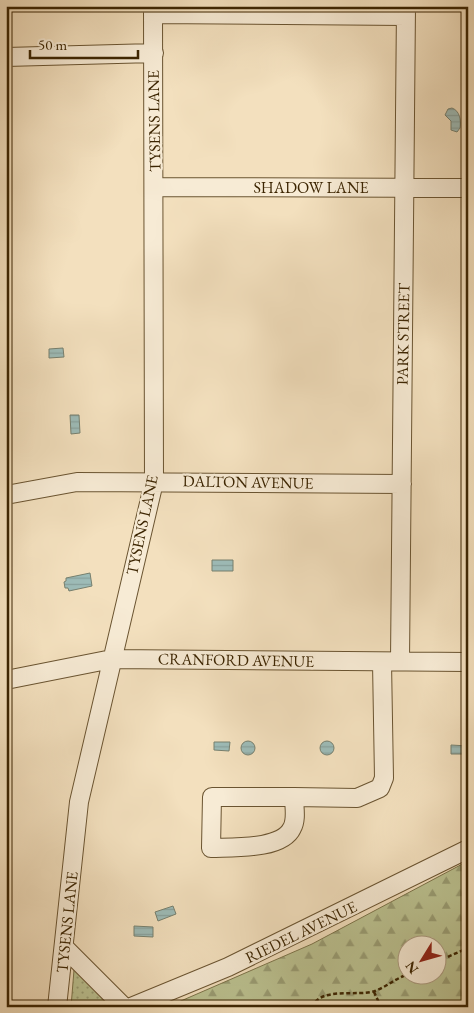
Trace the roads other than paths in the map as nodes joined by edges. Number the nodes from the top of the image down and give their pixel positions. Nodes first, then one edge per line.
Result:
1 (153, 10) edge
2 (406, 11) edge
3 (154, 54) junction
4 (6, 56) edge
5 (155, 187) junction
6 (405, 187) junction
7 (468, 188) edge
8 (154, 482) junction
9 (402, 484) junction
10 (6, 495) edge
11 (112, 659) junction
12 (400, 661) junction
13 (382, 662) junction
14 (468, 662) edge
15 (6, 680) edge
16 (294, 797) junction
17 (468, 849) edge
18 (64, 946) junction
19 (58, 1007) edge
20 (124, 1007) edge
21 (130, 1007) edge

1 - 2 street
1 - 3 street, TYSENS LANE
2 - 6 street, PARK STREET
3 - 4 street
3 - 5 street, TYSENS LANE
5 - 6 street, SHADOW LANE
5 - 8 street, TYSENS LANE
6 - 7 street, SHADOW LANE
6 - 9 street, PARK STREET
8 - 9 street, DALTON AVENUE
8 - 10 street, DALTON AVENUE
8 - 11 street, TYSENS LANE
9 - 12 street, PARK STREET
11 - 13 street, CRANFORD AVENUE
11 - 15 street, CRANFORD AVENUE
11 - 18 street, TYSENS LANE
12 - 13 street, CRANFORD AVENUE
12 - 14 street, CRANFORD AVENUE
13 - 16 street
16 - 16 street
17 - 21 street, RIEDEL AVENUE
18 - 19 street, TYSENS LANE
18 - 20 street

